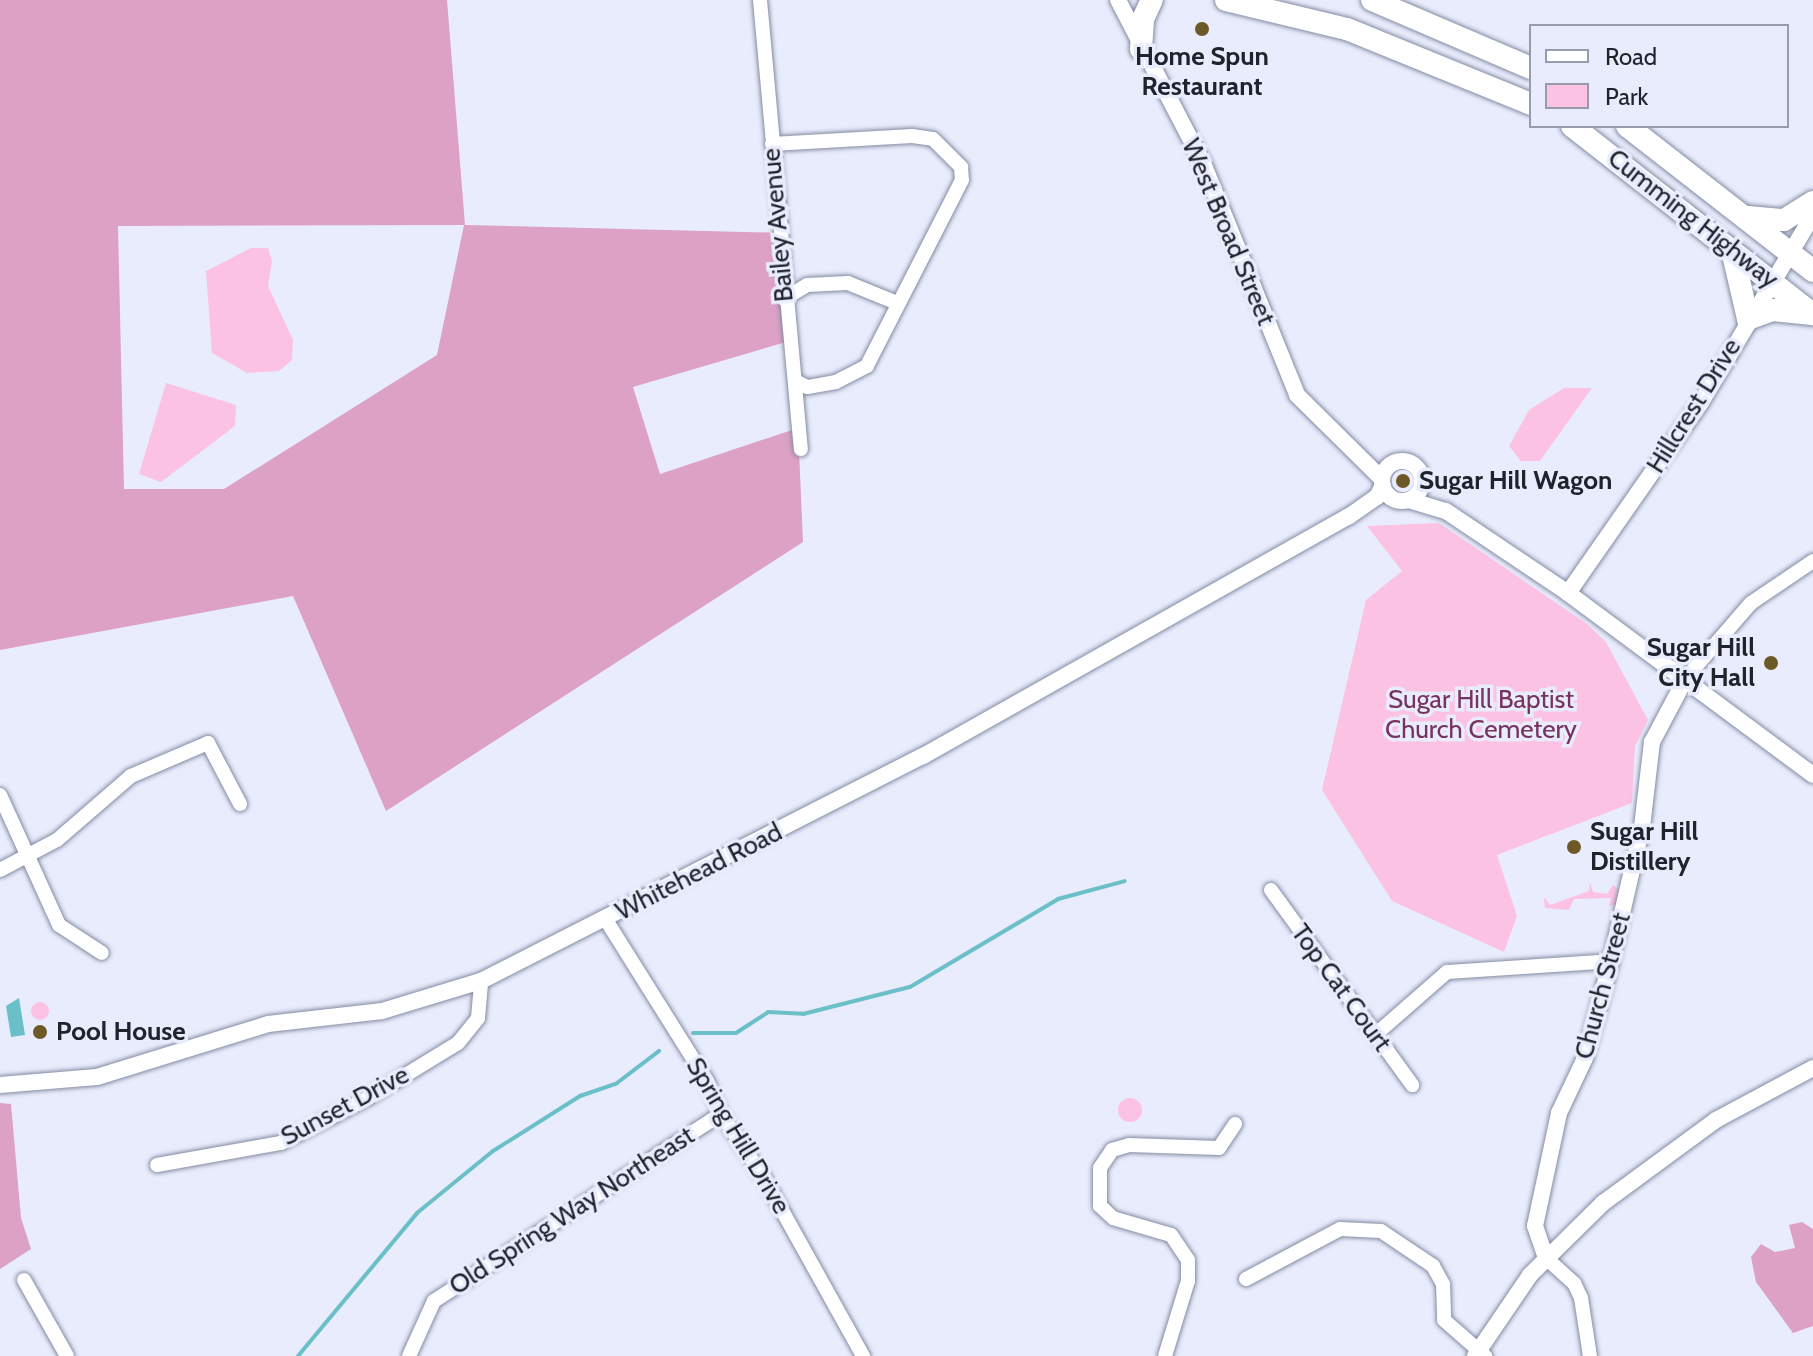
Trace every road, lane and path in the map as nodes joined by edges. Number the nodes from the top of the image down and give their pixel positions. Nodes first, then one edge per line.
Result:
1 (760, 0) edge
2 (1118, 0) edge
3 (1152, 0) edge
4 (1226, 0) edge
5 (1372, 0) edge
6 (1141, 49) junction
7 (1529, 67) edge
8 (1529, 103) edge
9 (1575, 128) edge
10 (1630, 128) edge
11 (772, 144) junction
12 (1813, 202) edge
13 (1813, 215) edge
14 (1745, 216) junction
15 (1732, 249) junction
16 (1790, 253) junction
17 (1813, 271) edge
18 (1770, 280) junction
19 (784, 299) junction
20 (897, 303) junction
21 (1813, 314) edge
22 (1748, 319) junction
23 (795, 381) junction
24 (801, 449) dead end
25 (1355, 450) junction
26 (1398, 462) junction
27 (1422, 478) junction
28 (1382, 482) junction
29 (1402, 500) junction
30 (1446, 511) junction
31 (1348, 517) junction
32 (1813, 561) edge
33 (1568, 593) junction
34 (1686, 678) junction
35 (1813, 775) edge
36 (0, 795) edge
37 (240, 804) dead end
38 (30, 856) junction
39 (0, 870) edge
40 (1271, 890) dead end
41 (606, 920) junction
42 (102, 953) dead end
43 (1611, 961) junction
44 (481, 981) junction
45 (1375, 1035) junction
46 (1813, 1068) edge
47 (0, 1085) edge
48 (1412, 1085) dead end
49 (722, 1116) junction
50 (1235, 1124) dead end
51 (157, 1165) dead end
52 (1543, 1254) junction
53 (1246, 1279) dead end
54 (24, 1280) dead end
55 (1479, 1354) edge
56 (67, 1356) edge
57 (409, 1356) edge
58 (863, 1356) edge
59 (1165, 1356) edge
60 (1590, 1356) edge

1 - 11 street, Bailey Avenue
2 - 6 street, West Broad Street
3 - 6 highway
4 - 8 highway
5 - 7 highway
6 - 25 street, West Broad Street
9 - 15 highway, Cumming Highway
10 - 14 highway, Cumming Highway
11 - 19 street, Bailey Avenue
11 - 20 street
12 - 14 highway
13 - 16 street, Hillcrest Drive
14 - 16 highway, Cumming Highway
15 - 18 highway, Cumming Highway
15 - 22 highway
16 - 17 highway, Cumming Highway
16 - 18 street, Hillcrest Drive
18 - 21 highway, Cumming Highway
18 - 22 street, Hillcrest Drive
19 - 20 street
19 - 23 street, Bailey Avenue
20 - 23 street
21 - 22 highway
22 - 33 street, Hillcrest Drive
23 - 24 street, Bailey Avenue
25 - 26 street, West Broad Street
25 - 28 street, West Broad Street
26 - 27 street
26 - 28 street
27 - 29 street
27 - 30 street
28 - 29 street
28 - 31 street, Whitehead Road
29 - 30 street
29 - 31 street, Whitehead Road
30 - 33 street
31 - 41 street, Whitehead Road
32 - 34 street
33 - 34 street
34 - 35 street
34 - 43 street, Church Street
36 - 38 street
37 - 38 street
38 - 39 street
38 - 42 street
40 - 45 street, Top Cat Court
41 - 44 street, Whitehead Road
41 - 49 street, Spring Hill Drive
43 - 45 street
43 - 52 street, Church Street
44 - 47 street, Whitehead Road
44 - 51 street, Sunset Drive
45 - 48 street, Top Cat Court
46 - 52 street
49 - 57 street, Old Spring Way Northeast
49 - 58 street, Spring Hill Drive
50 - 59 street
52 - 55 street
52 - 60 street
53 - 55 street
54 - 56 street

